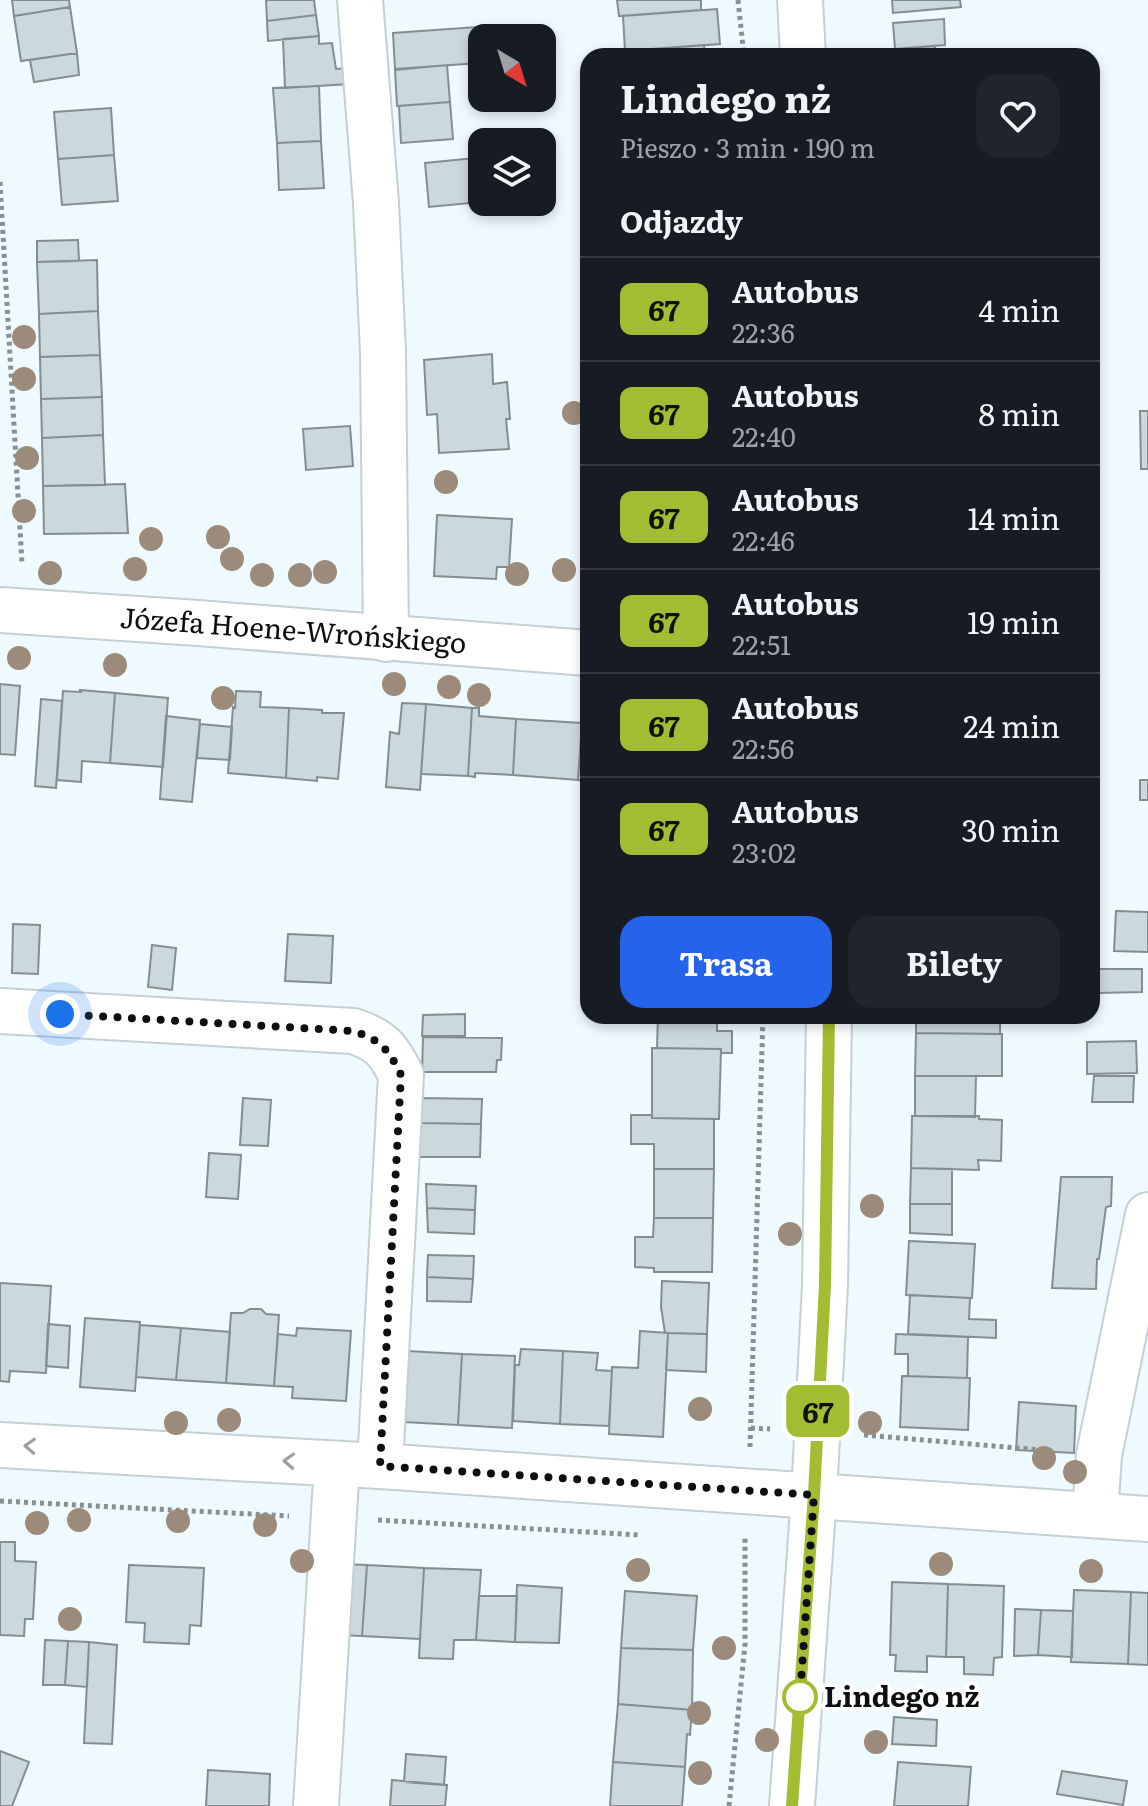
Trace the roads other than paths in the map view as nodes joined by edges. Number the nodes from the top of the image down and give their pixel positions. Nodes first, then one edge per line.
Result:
1 (360, 0) edge
2 (800, 0) edge
3 (803, 48) edge
4 (6, 592) edge
5 (386, 639) junction
6 (580, 652) edge
7 (0, 1011) edge
8 (829, 1024) edge
9 (1148, 1215) edge
10 (0, 1445) edge
11 (337, 1464) junction
12 (380, 1466) junction
13 (814, 1495) junction
14 (1095, 1515) junction
15 (1148, 1519) edge
16 (316, 1806) edge
17 (792, 1806) edge

1 - 5 street
2 - 3 street
4 - 5 street, Józefa Hoene-Wrońskiego
5 - 6 street, Józefa Hoene-Wrońskiego
7 - 12 street
8 - 13 street
9 - 14 street
11 -> 10 street
11 - 12 street
11 - 16 street
12 - 13 street
13 - 14 street
13 - 17 street
14 - 15 street

